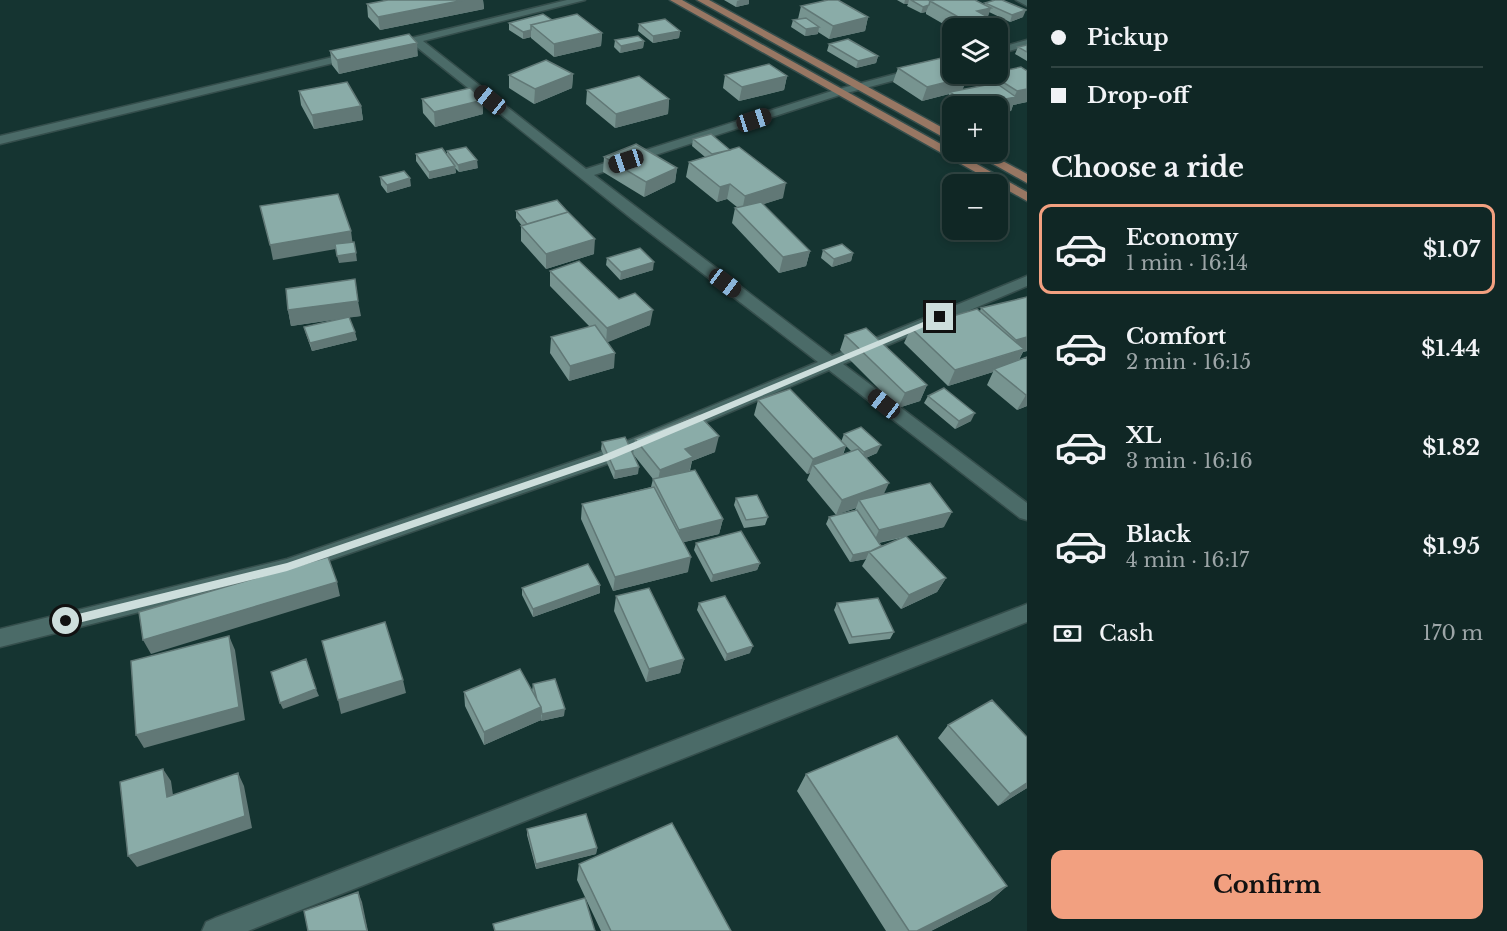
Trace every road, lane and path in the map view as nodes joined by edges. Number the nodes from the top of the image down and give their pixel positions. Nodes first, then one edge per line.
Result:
1 (580, 0) edge
2 (675, 0) edge
3 (702, 0) edge
4 (1021, 0) edge
5 (1027, 3) edge
6 (415, 40) junction
7 (1027, 43) edge
8 (392, 46) edge
9 (1008, 48) edge
10 (369, 51) edge
11 (942, 65) edge
12 (860, 87) junction
13 (839, 92) junction
14 (942, 132) edge
15 (0, 140) edge
16 (997, 162) edge
17 (584, 174) junction
18 (1027, 178) edge
19 (1027, 197) edge
20 (1027, 281) edge
21 (830, 363) junction
22 (1027, 513) edge
23 (1027, 613) edge
24 (0, 638) edge
25 (214, 931) edge

1 - 6 street
2 - 13 main road
3 - 12 main road
4 - 5 street
6 - 8 street
6 - 17 street
7 - 9 street
10 - 15 street
11 - 12 street
12 - 13 street
12 - 14 main road
13 - 17 street
13 - 19 main road
16 - 18 main road
17 - 21 street
20 - 21 street
21 - 22 street
21 - 24 street
23 - 25 street

